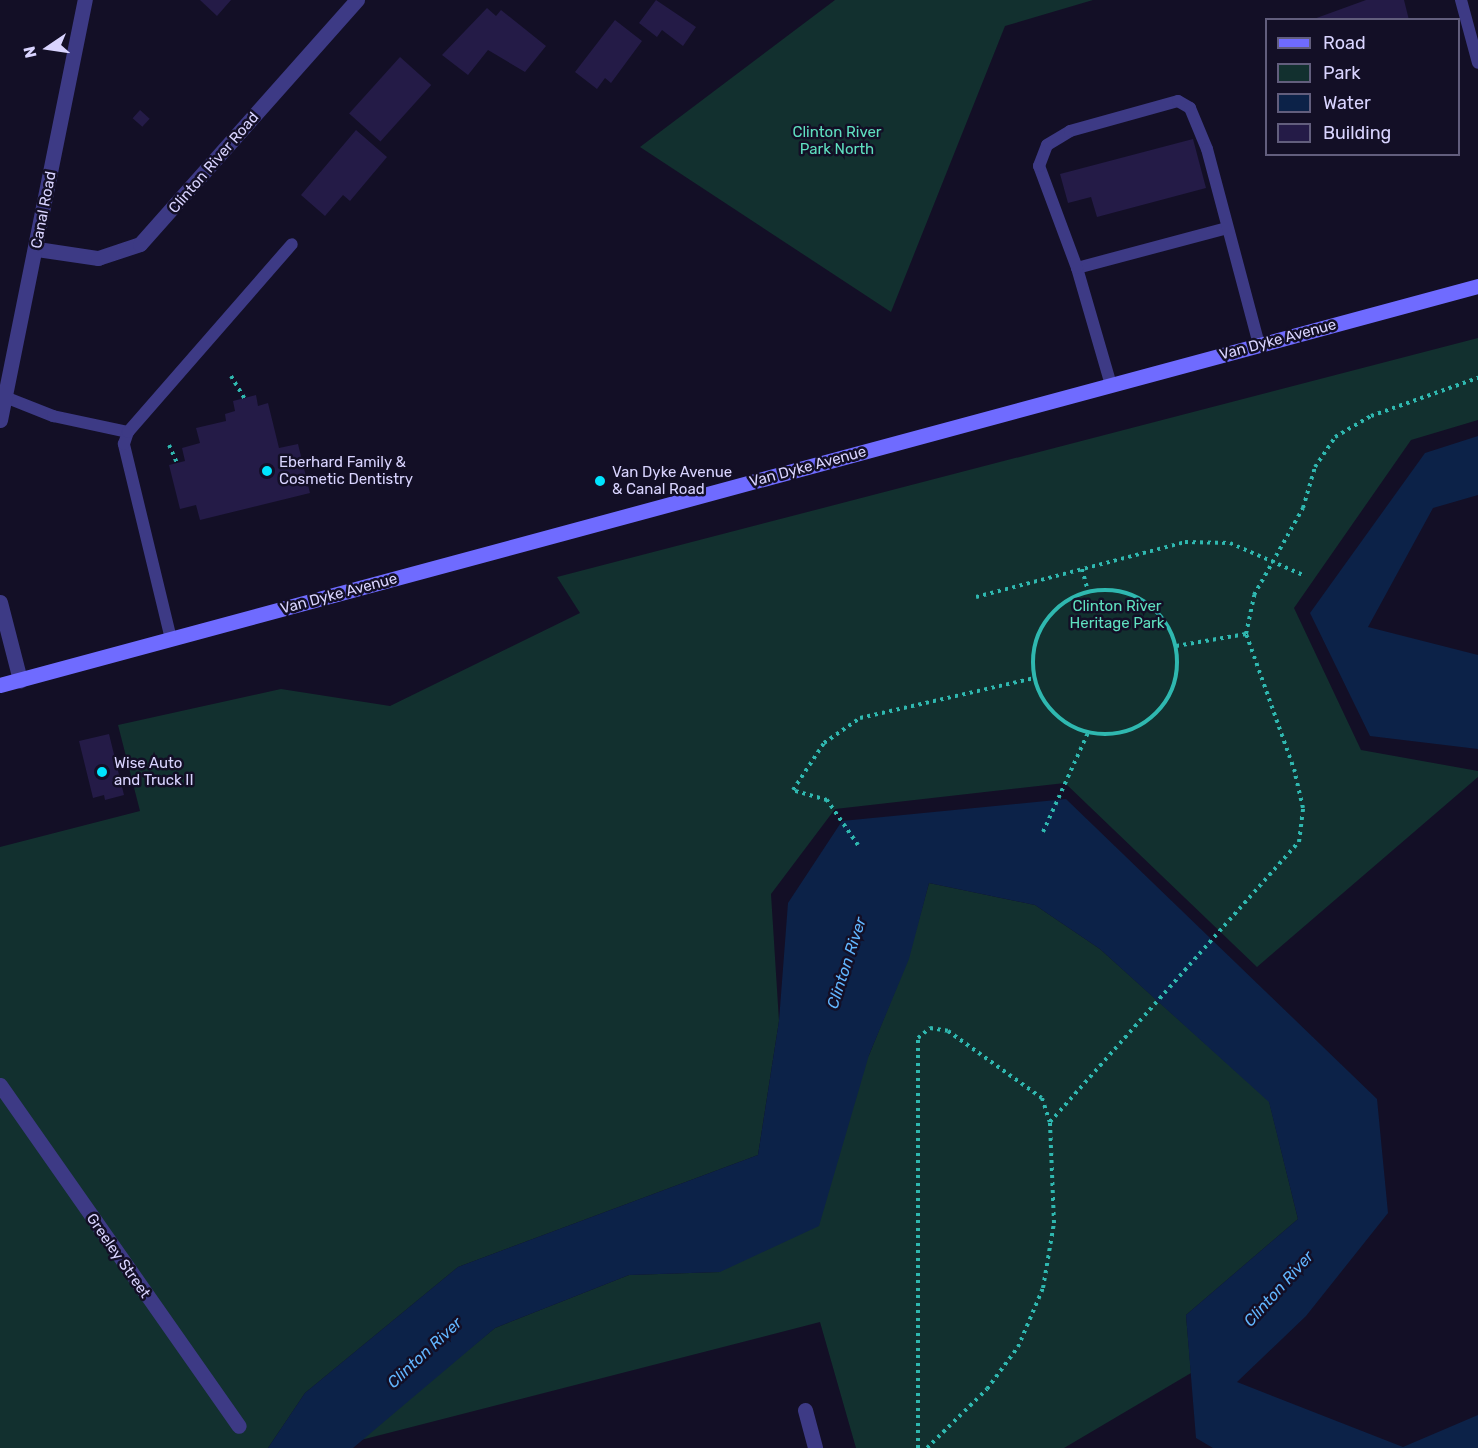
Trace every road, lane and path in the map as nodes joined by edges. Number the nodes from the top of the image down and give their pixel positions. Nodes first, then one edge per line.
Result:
1 (86, 0) edge
2 (357, 0) edge
3 (1461, 0) edge
4 (1478, 63) edge
5 (1227, 228) junction
6 (292, 244) dead end
7 (37, 249) junction
8 (1077, 268) junction
9 (1478, 286) edge
10 (1259, 345) junction
11 (231, 376) dead end
12 (1478, 378) edge
13 (1111, 384) junction
14 (3, 396) edge
15 (244, 398) dead end
16 (0, 420) edge
17 (128, 432) junction
18 (169, 445) dead end
19 (177, 463) dead end
20 (1275, 558) junction
21 (1082, 568) junction
22 (1303, 575) dead end
23 (1088, 591) junction
24 (976, 597) dead end
25 (0, 602) edge
26 (1245, 634) junction
27 (171, 639) junction
28 (1176, 646) junction
29 (1034, 678) junction
30 (20, 680) junction
31 (0, 685) edge
32 (1088, 733) junction
33 (1043, 831) dead end
34 (858, 845) dead end
35 (0, 1085) edge
36 (1050, 1122) junction
37 (805, 1410) dead end
38 (239, 1426) dead end
39 (815, 1448) edge
40 (918, 1448) edge
41 (927, 1448) edge

1 - 7 street, Canal Road
2 - 7 street, Clinton River Road
3 - 4 lane
5 - 8 lane
5 - 8 lane
5 - 10 lane
6 - 17 lane
7 - 14 street, Canal Road
8 - 13 lane
9 - 10 main road, Van Dyke Avenue
10 - 13 main road, Van Dyke Avenue
11 - 15 path
12 - 20 path
13 - 27 main road, Van Dyke Avenue
14 - 16 street, Canal Road
14 - 17 lane
17 - 27 lane
18 - 19 path
20 - 21 path
20 - 22 path
20 - 26 path
21 - 23 path
21 - 24 path
23 - 28 path
23 - 29 path
25 - 30 street
26 - 28 path
26 - 36 path
27 - 30 main road, Van Dyke Avenue
28 - 32 path
29 - 32 path
29 - 34 path
30 - 31 main road, Van Dyke Avenue
32 - 33 path
35 - 38 street, Greeley Street
36 - 40 path
36 - 41 path
37 - 39 street

